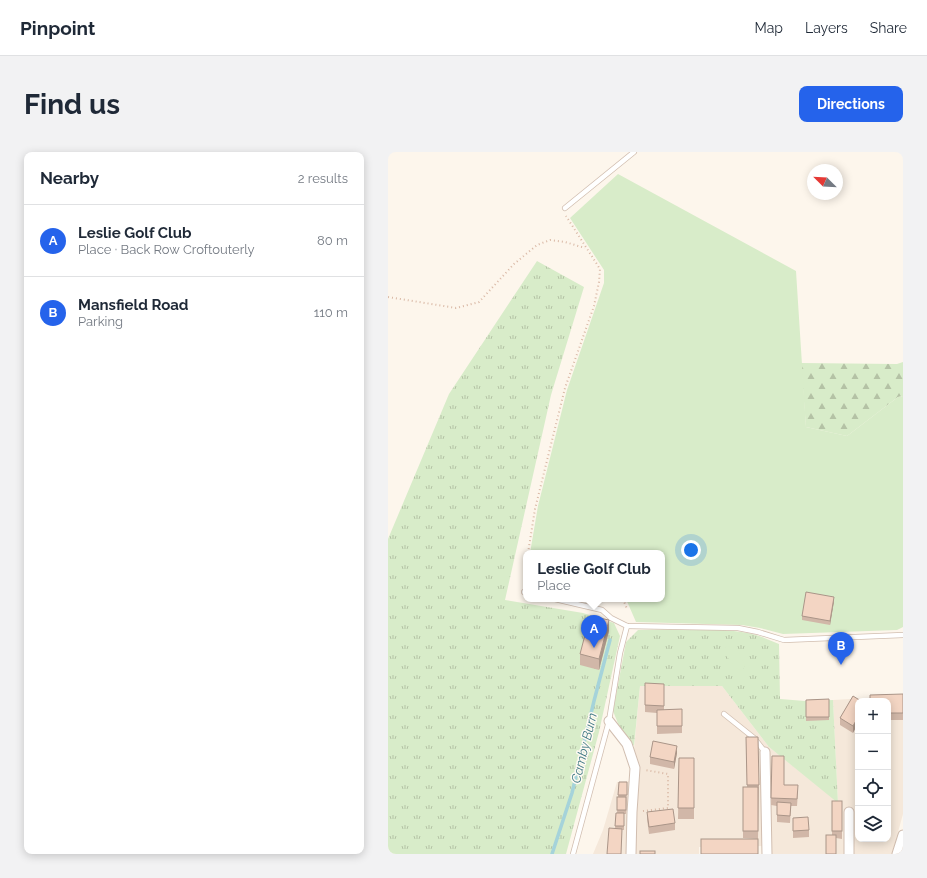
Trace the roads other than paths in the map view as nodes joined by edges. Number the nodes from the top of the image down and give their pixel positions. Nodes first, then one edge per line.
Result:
1 (634, 152) edge
2 (565, 208) road end
3 (568, 602) edge
4 (627, 626) junction
5 (903, 635) edge
6 (724, 714) dead end
7 (609, 721) junction
8 (765, 752) joint
9 (849, 812) dead end
10 (903, 835) edge
11 (573, 854) edge
12 (631, 854) edge
13 (767, 854) edge
14 (849, 854) edge
15 (897, 854) edge

1 - 2 lane
3 - 4 lane
4 - 5 lane
4 - 7 lane
6 - 8 lane
7 - 11 lane
7 - 12 street
8 - 13 street
9 - 14 street
10 - 15 street

